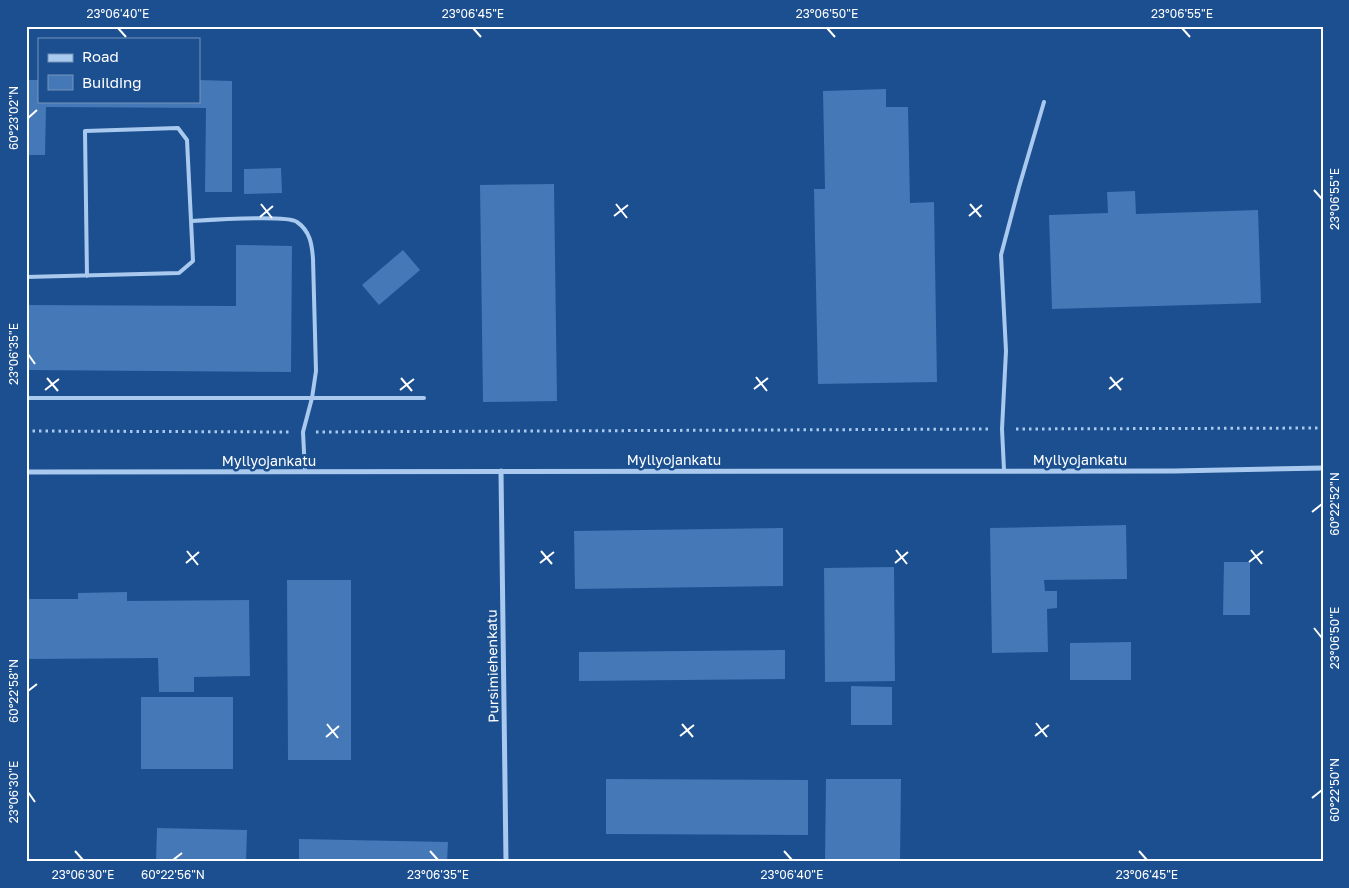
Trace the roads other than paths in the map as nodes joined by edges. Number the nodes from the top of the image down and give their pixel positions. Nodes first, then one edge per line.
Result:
1 (1044, 102) dead end
2 (192, 221) junction
3 (87, 276) junction
4 (26, 277) edge
5 (26, 398) edge
6 (312, 398) junction
7 (424, 398) dead end
8 (1323, 468) edge
9 (1004, 470) junction
10 (500, 471) junction
11 (26, 472) edge
12 (305, 472) junction
13 (506, 862) edge

1 - 9 lane
2 - 3 lane
2 - 3 lane
2 - 6 lane
3 - 4 lane
5 - 6 lane
6 - 7 lane
6 - 12 lane
8 - 9 street, Myllyojankatu
9 - 10 street, Myllyojankatu
10 - 12 street, Myllyojankatu
10 - 13 street, Pursimiehenkatu
11 - 12 street, Myllyojankatu

